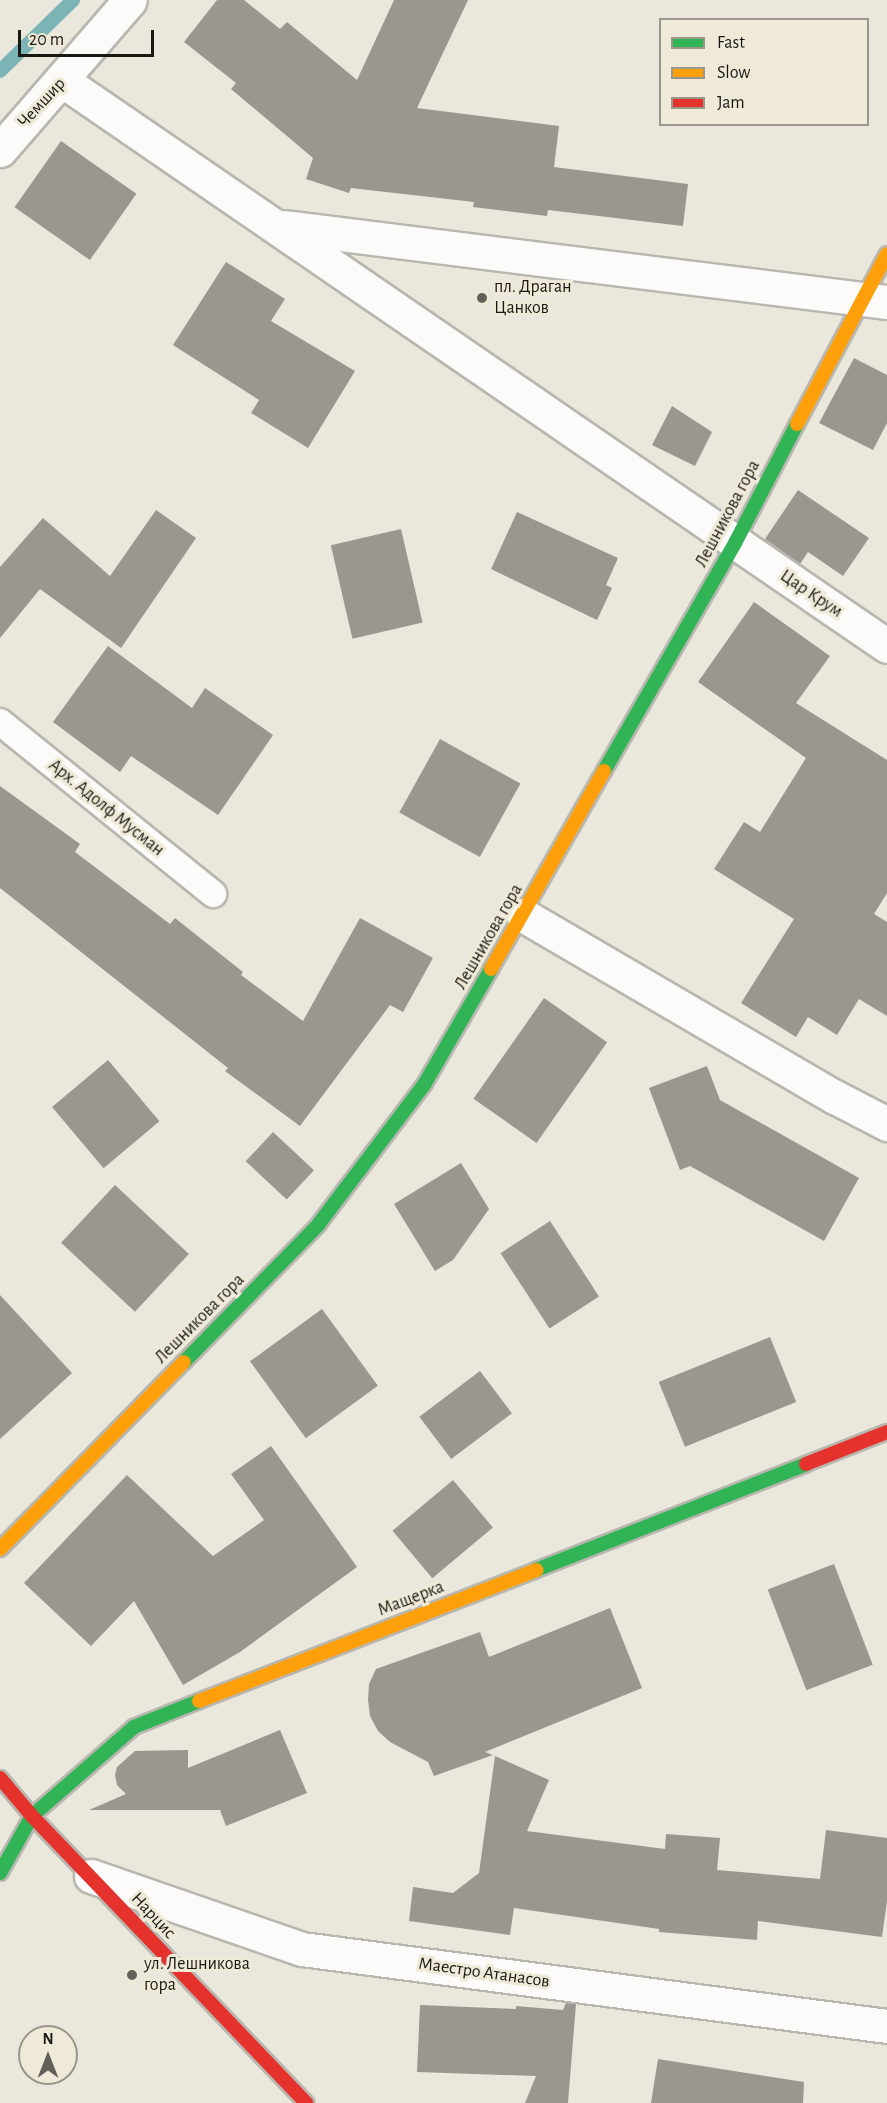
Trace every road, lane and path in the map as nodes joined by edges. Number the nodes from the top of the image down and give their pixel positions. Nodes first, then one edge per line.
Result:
1 (130, 0) edge
2 (63, 81) junction
3 (0, 150) edge
4 (279, 227) junction
5 (887, 254) edge
6 (874, 301) edge
7 (735, 543) junction
8 (887, 646) edge
9 (0, 722) edge
10 (213, 894) dead end
11 (524, 915) junction
12 (887, 1124) edge
13 (887, 1432) edge
14 (0, 1549) edge
15 (0, 1778) edge
16 (32, 1816) junction
17 (0, 1873) edge
18 (91, 1876) junction
19 (887, 2026) edge
20 (294, 2098) edge

1 - 2 street, Чемшир
2 - 3 street, Чемшир
2 - 4 street
4 - 6 street
4 - 7 street
5 - 6 street, Лешникова гора
6 - 7 street, Лешникова гора
7 - 8 street, Цар Крум
7 - 11 street, Лешникова гора
9 - 10 lane, Арх. Адолф Мусман
11 - 12 street
11 - 14 street, Лешникова гора
13 - 16 street, Мащерка
15 - 16 street, Нарцис
16 - 17 street, Мащерка
16 - 18 street, Нарцис
18 - 19 street, Маестро Атанасов
18 - 20 street, Нарцис

